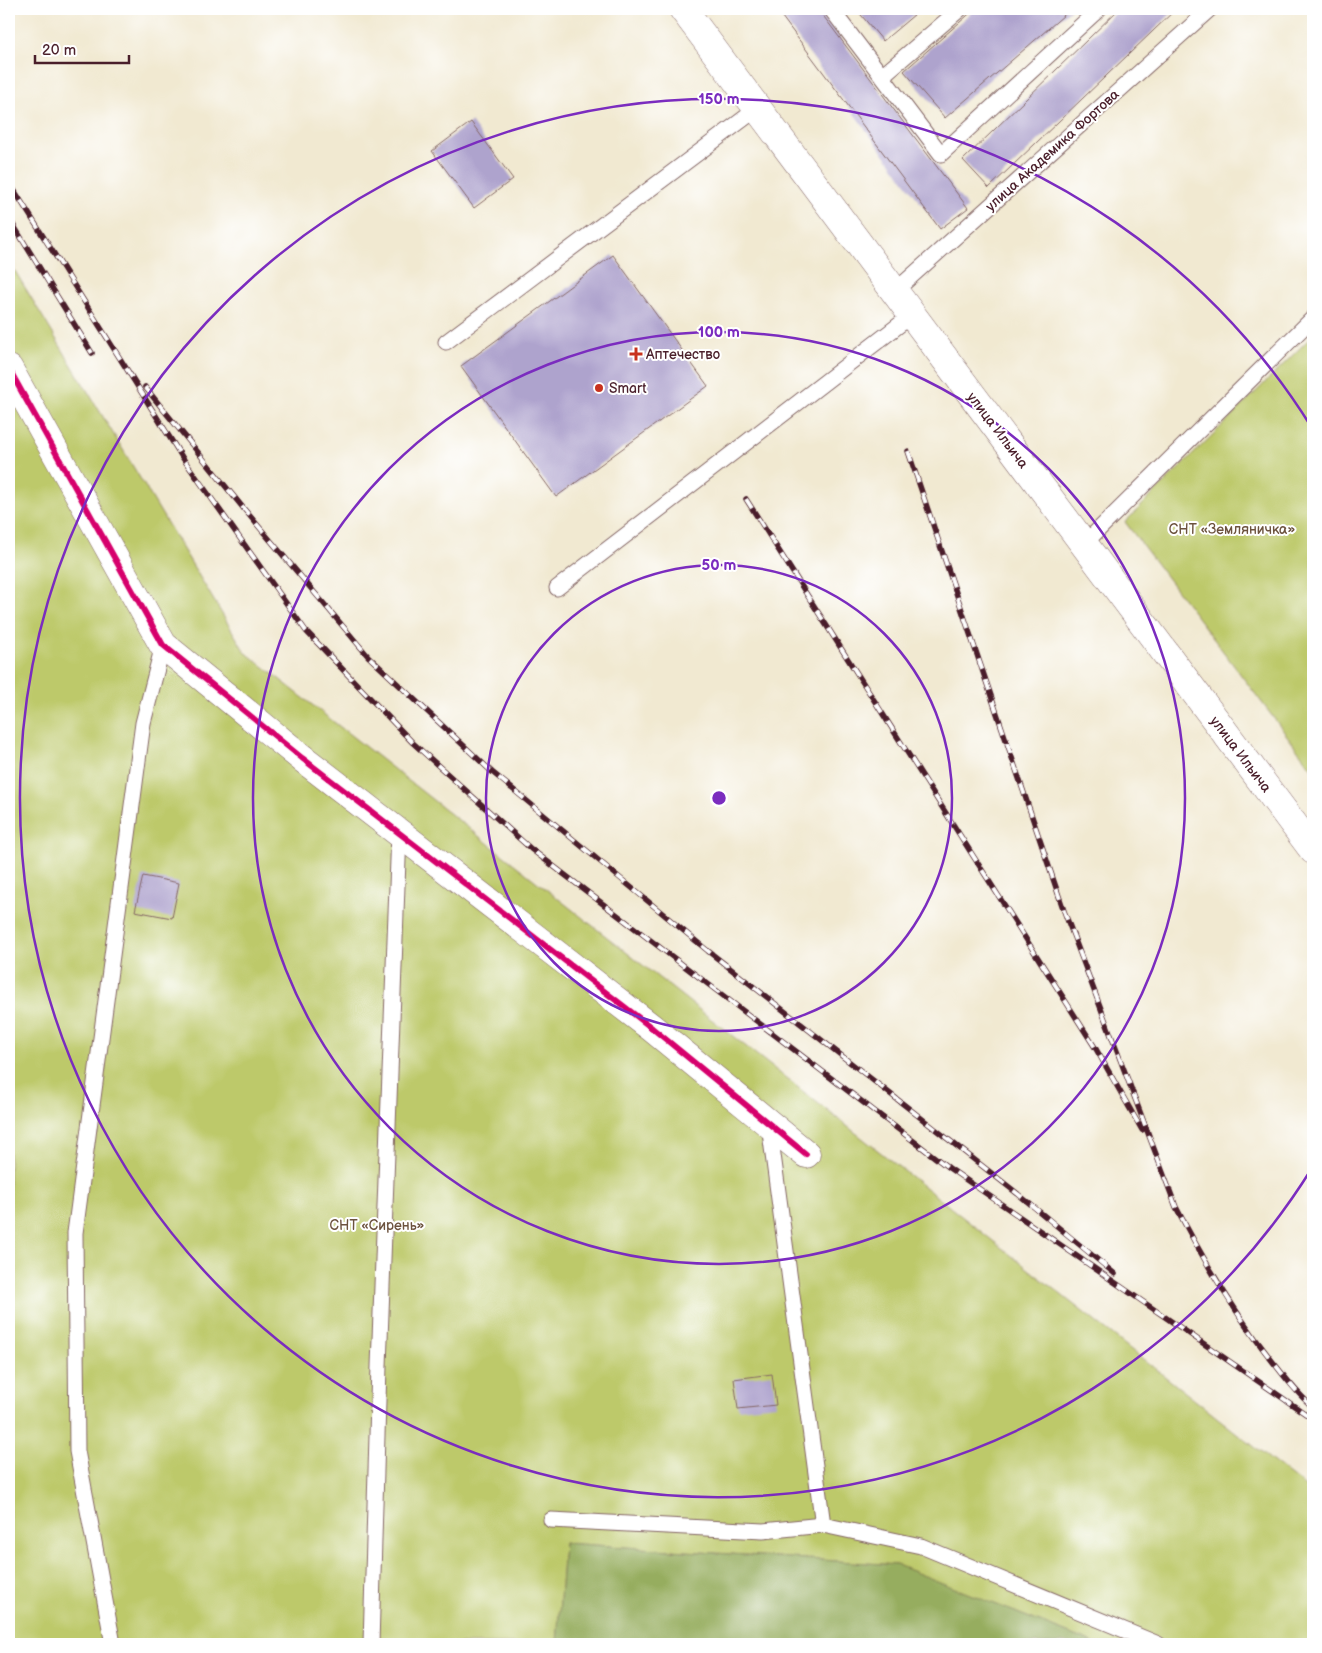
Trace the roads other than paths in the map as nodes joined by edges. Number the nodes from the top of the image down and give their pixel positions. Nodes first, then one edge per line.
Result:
1 (684, 9) edge
2 (831, 9) edge
3 (960, 9) edge
4 (1099, 9) edge
5 (1210, 9) edge
6 (882, 76) junction
7 (758, 108) junction
8 (895, 291) junction
9 (912, 315) junction
10 (1313, 318) edge
11 (446, 342) dead end
12 (9, 369) edge
13 (1084, 544) junction
14 (557, 588) dead end
15 (163, 645) junction
16 (399, 833) junction
17 (1313, 850) edge
18 (769, 1124) junction
19 (806, 1154) dead end
20 (551, 1520) dead end
21 (822, 1525) junction
22 (113, 1644) edge
23 (371, 1644) edge
24 (1158, 1644) edge

1 - 7 street, улица Ильича
2 - 6 lane
3 - 6 lane
4 - 6 lane
5 - 8 lane, улица Академика Фортова
7 - 8 street, улица Ильича
7 - 11 lane
8 - 9 street, улица Ильича
9 - 13 street, улица Ильича
9 - 14 lane
10 - 13 lane
12 - 15 street
13 - 17 street, улица Ильича
15 - 16 street
15 - 22 lane
16 - 18 street
16 - 23 lane
18 - 19 street
18 - 21 lane
20 - 21 lane
21 - 24 lane

